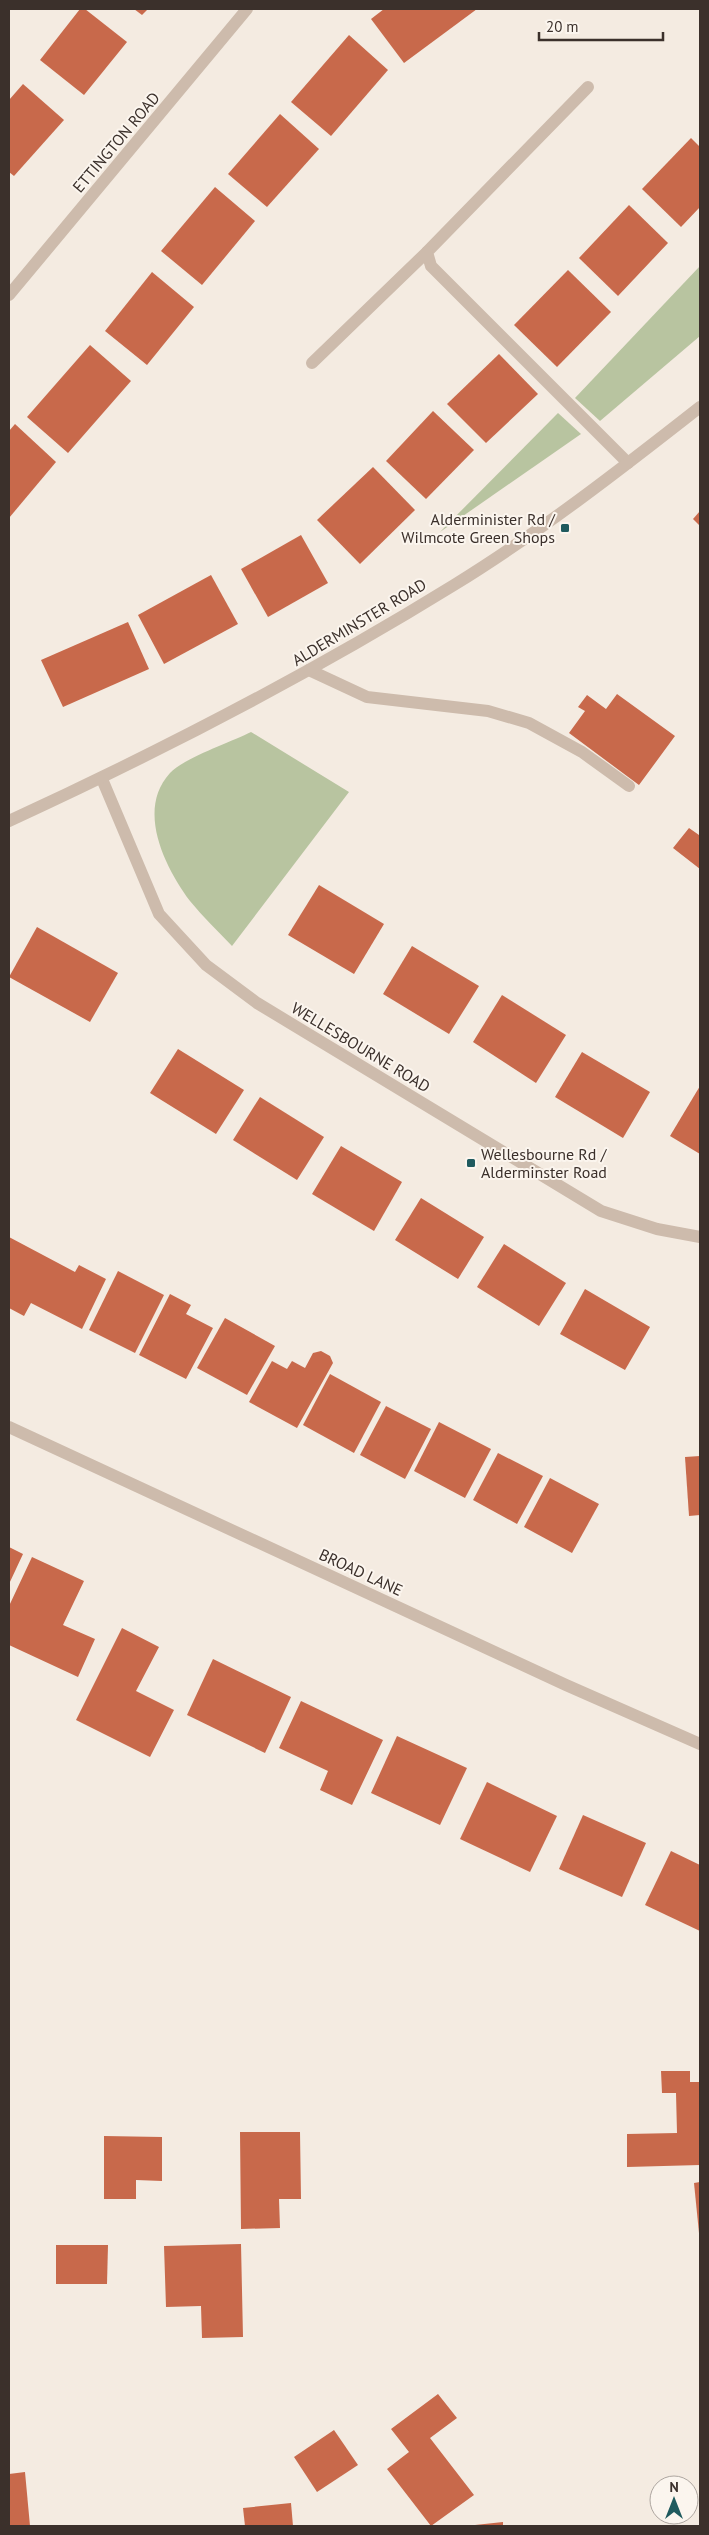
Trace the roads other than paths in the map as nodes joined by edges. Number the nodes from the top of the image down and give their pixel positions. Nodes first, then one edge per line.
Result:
1 (247, 9) edge
2 (588, 86) dead end
3 (427, 252) junction
4 (9, 295) edge
5 (312, 363) dead end
6 (700, 407) edge
7 (628, 463) junction
8 (309, 670) junction
9 (102, 778) junction
10 (629, 786) dead end
11 (9, 821) edge
12 (700, 1237) edge
13 (9, 1428) edge
14 (700, 1744) edge

1 - 4 street, ETTINGTON ROAD
2 - 3 street
3 - 5 street
3 - 7 street
6 - 7 street, ALDERMINSTER ROAD
7 - 8 street, ALDERMINSTER ROAD
8 - 9 street, ALDERMINSTER ROAD
8 - 10 street
9 - 11 street, ALDERMINSTER ROAD
9 - 12 street, WELLESBOURNE ROAD
13 - 14 street, BROAD LANE

